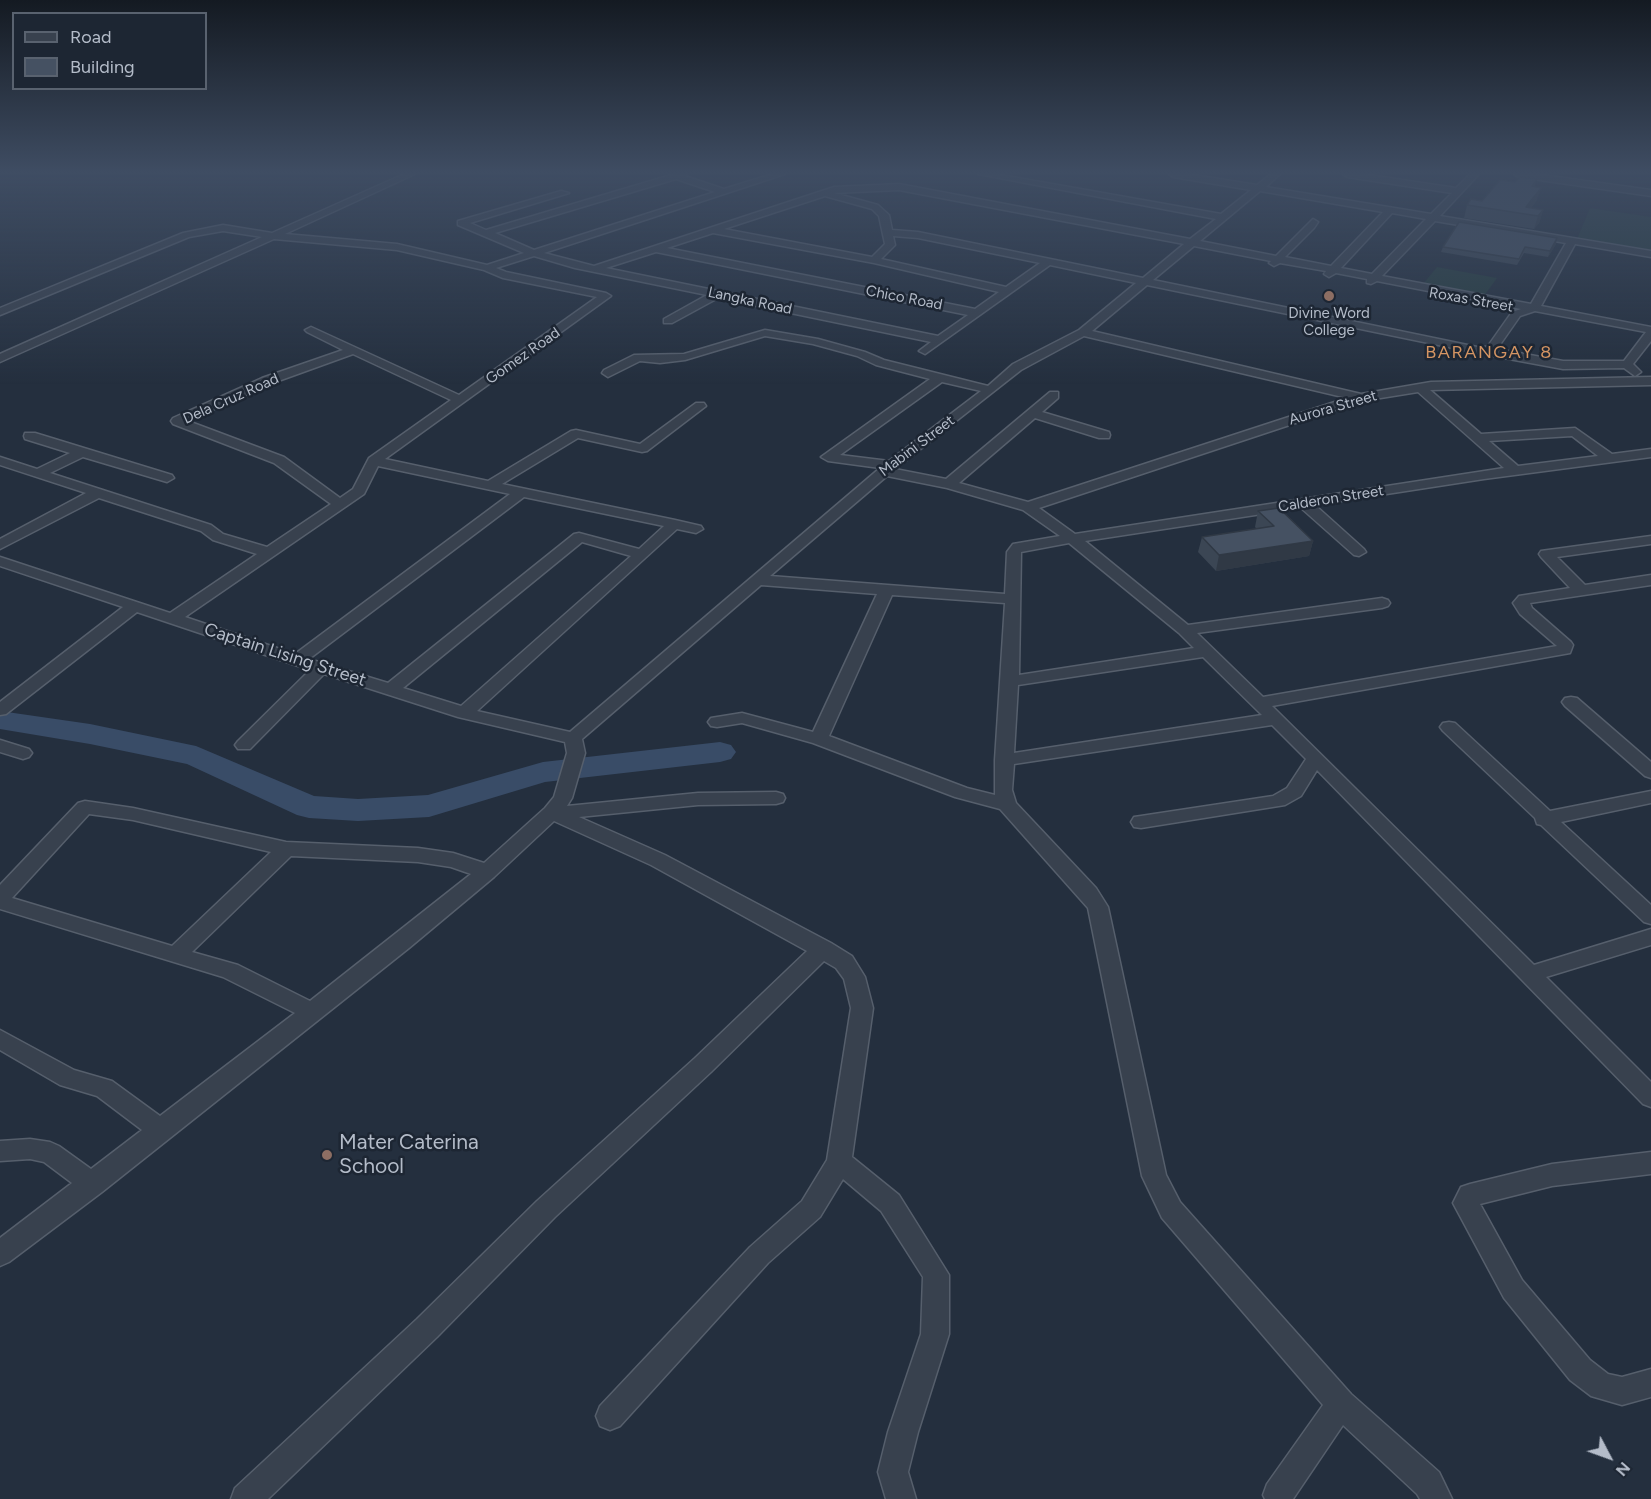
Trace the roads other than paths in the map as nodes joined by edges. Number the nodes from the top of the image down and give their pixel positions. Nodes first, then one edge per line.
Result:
1 (167, 244) edge
2 (257, 244) edge
3 (368, 244) edge
4 (512, 244) edge
5 (561, 244) edge
6 (667, 244) edge
7 (786, 244) edge
8 (890, 244) edge
9 (961, 244) edge
10 (1188, 244) joint
11 (1293, 244) edge
12 (1357, 244) edge
13 (1408, 244) edge
14 (1570, 244) edge
15 (1594, 244) edge
16 (654, 248) junction
17 (533, 253) junction
18 (1651, 254) edge
19 (874, 260) junction
20 (1276, 261) junction
21 (1048, 262) junction
22 (487, 268) junction
23 (594, 268) junction
24 (1331, 272) junction
25 (1373, 280) junction
26 (1144, 282) junction
27 (1008, 291) junction
28 (717, 294) junction
29 (1531, 309) junction
30 (0, 312) edge
31 (977, 313) junction
32 (668, 321) dead end
33 (311, 330) dead end
34 (1083, 332) junction
35 (1651, 333) edge
36 (939, 340) junction
37 (353, 350) junction
38 (925, 351) dead end
39 (1487, 351) junction
40 (0, 358) edge
41 (1554, 364) junction
42 (1627, 364) junction
43 (608, 372) dead end
44 (939, 378) junction
45 (1648, 381) edge
46 (1570, 384) junction
47 (1421, 388) junction
48 (990, 390) junction
49 (1054, 395) dead end
50 (1360, 398) junction
51 (460, 400) junction
52 (700, 406) dead end
53 (1032, 413) junction
54 (1104, 435) dead end
55 (30, 436) dead end
56 (1478, 438) junction
57 (82, 452) junction
58 (1651, 453) edge
59 (1609, 458) junction
60 (0, 461) edge
61 (374, 461) junction
62 (888, 468) junction
63 (1515, 471) junction
64 (39, 473) junction
65 (167, 478) dead end
66 (491, 484) junction
67 (949, 484) junction
68 (523, 491) junction
69 (99, 492) junction
70 (1304, 503) junction
71 (340, 504) junction
72 (1028, 507) junction
73 (675, 524) junction
74 (696, 529) dead end
75 (1073, 539) junction
76 (1651, 540) edge
77 (0, 545) edge
78 (1359, 552) dead end
79 (268, 553) junction
80 (642, 554) junction
81 (0, 561) edge
82 (756, 580) junction
83 (1651, 580) edge
84 (1581, 590) junction
85 (886, 591) junction
86 (1013, 599) junction
87 (1382, 603) dead end
88 (136, 605) junction
89 (173, 618) junction
90 (1185, 630) junction
91 (1207, 651) junction
92 (297, 660) junction
93 (321, 668) junction
94 (1010, 681) junction
95 (391, 689) junction
96 (1571, 702) dead end
97 (1258, 703) junction
98 (0, 710) edge
99 (465, 713) junction
100 (1274, 719) junction
101 (717, 722) dead end
102 (1449, 727) dead end
103 (819, 739) junction
104 (244, 745) dead end
105 (0, 746) edge
106 (574, 746) junction
107 (22, 753) dead end
108 (1315, 759) junction
109 (1004, 760) junction
110 (1651, 772) edge
111 (1651, 797) edge
112 (776, 798) dead end
113 (1007, 804) junction
114 (556, 815) junction
115 (1544, 819) junction
116 (1142, 822) dead end
117 (286, 849) junction
118 (487, 872) junction
119 (0, 900) edge
120 (1651, 917) edge
121 (1651, 937) edge
122 (822, 949) junction
123 (176, 954) junction
124 (1530, 974) junction
125 (311, 1011) junction
126 (0, 1040) edge
127 (1651, 1097) edge
128 (159, 1130) junction
129 (0, 1150) edge
130 (839, 1161) junction
131 (1651, 1163) edge
132 (93, 1184) junction
133 (0, 1254) edge
134 (1651, 1383) edge
135 (1341, 1404) junction
136 (610, 1416) dead end
137 (1278, 1495) dead end
138 (246, 1499) edge
139 (901, 1499) edge
140 (1437, 1499) edge

1 - 30 street, Gomez Road
2 - 40 street
3 - 22 street, Gomez Road
4 - 17 street, Langka Road
5 - 17 street
6 - 16 street, Roxas Street
7 - 19 street
8 - 19 street
9 - 21 street
10 - 20 street, Roxas Street
10 - 26 street, Mabini Street
11 - 20 street
12 - 24 street
13 - 25 street
14 - 29 street
15 - 18 street
16 - 23 street, Roxas Street
16 - 31 street, Chico Road
17 - 22 street
17 - 23 street, Langka Road
19 - 27 street
20 - 24 street, Roxas Street
21 - 26 street
21 - 27 street
22 - 51 street, Gomez Road
23 - 28 street, Langka Road
24 - 25 street, Roxas Street
25 - 29 street, Roxas Street
26 - 34 street, Mabini Street
26 - 39 street
27 - 31 street
28 - 32 street
28 - 36 street, Langka Road
29 - 35 street, Roxas Street
29 - 39 street
31 - 36 street
33 - 37 street
34 - 48 street, Mabini Street
34 - 50 street
35 - 42 street
36 - 38 street
37 - 51 street
37 - 71 street, Dela Cruz Road
39 - 41 street
41 - 42 street
41 - 46 street
42 - 45 street
43 - 44 street
44 - 48 street
44 - 62 street
45 - 46 street, Aurora Street
46 - 47 street, Aurora Street
47 - 50 street, Aurora Street
47 - 56 street
48 - 62 street, Mabini Street
49 - 53 street
50 - 72 street, Aurora Street
51 - 61 street, Gomez Road
52 - 66 street
53 - 54 street
53 - 67 street
55 - 57 street
56 - 59 street
56 - 63 street
57 - 64 street
57 - 65 street
58 - 59 street, Calderon Street
59 - 63 street, Calderon Street
60 - 64 street
61 - 66 street
61 - 71 street, Gomez Road
62 - 67 street
62 - 82 street, Mabini Street
63 - 70 street, Calderon Street
64 - 69 street
66 - 68 street
67 - 72 street
68 - 73 street
68 - 92 street
69 - 77 street
69 - 79 street
70 - 75 street, Calderon Street
70 - 78 street
71 - 79 street, Gomez Road
72 - 75 street
73 - 74 street
73 - 80 street
75 - 86 street, Calderon Street
75 - 90 street
76 - 84 street
79 - 89 street, Gomez Road
80 - 95 street
80 - 99 street
81 - 88 street, Captain Lising Street
82 - 85 street
82 - 106 street, Mabini Street
83 - 84 street
84 - 97 street
85 - 86 street
85 - 103 street
86 - 94 street
87 - 90 street
88 - 89 street, Captain Lising Street
88 - 98 street
89 - 92 street, Captain Lising Street
90 - 91 street
91 - 94 street
91 - 97 street
92 - 93 street, Captain Lising Street
93 - 95 street, Captain Lising Street
93 - 104 street
94 - 109 street
95 - 99 street, Captain Lising Street
96 - 110 street
97 - 100 street
99 - 106 street, Captain Lising Street
100 - 108 street
100 - 109 street
101 - 103 street
102 - 115 street
103 - 113 street
105 - 107 street
106 - 114 street
108 - 116 street
108 - 124 street
109 - 113 street
111 - 115 street
112 - 114 street
113 - 135 street
114 - 118 street
114 - 122 street
115 - 120 street
117 - 118 street
117 - 119 street
117 - 123 street
118 - 125 street
119 - 123 street
121 - 124 street
122 - 130 street
122 - 138 street
123 - 125 street
124 - 127 street
125 - 128 street
126 - 128 street
128 - 132 street
129 - 132 street
130 - 136 street
130 - 139 street
131 - 134 street
132 - 133 street
135 - 137 street
135 - 140 street

